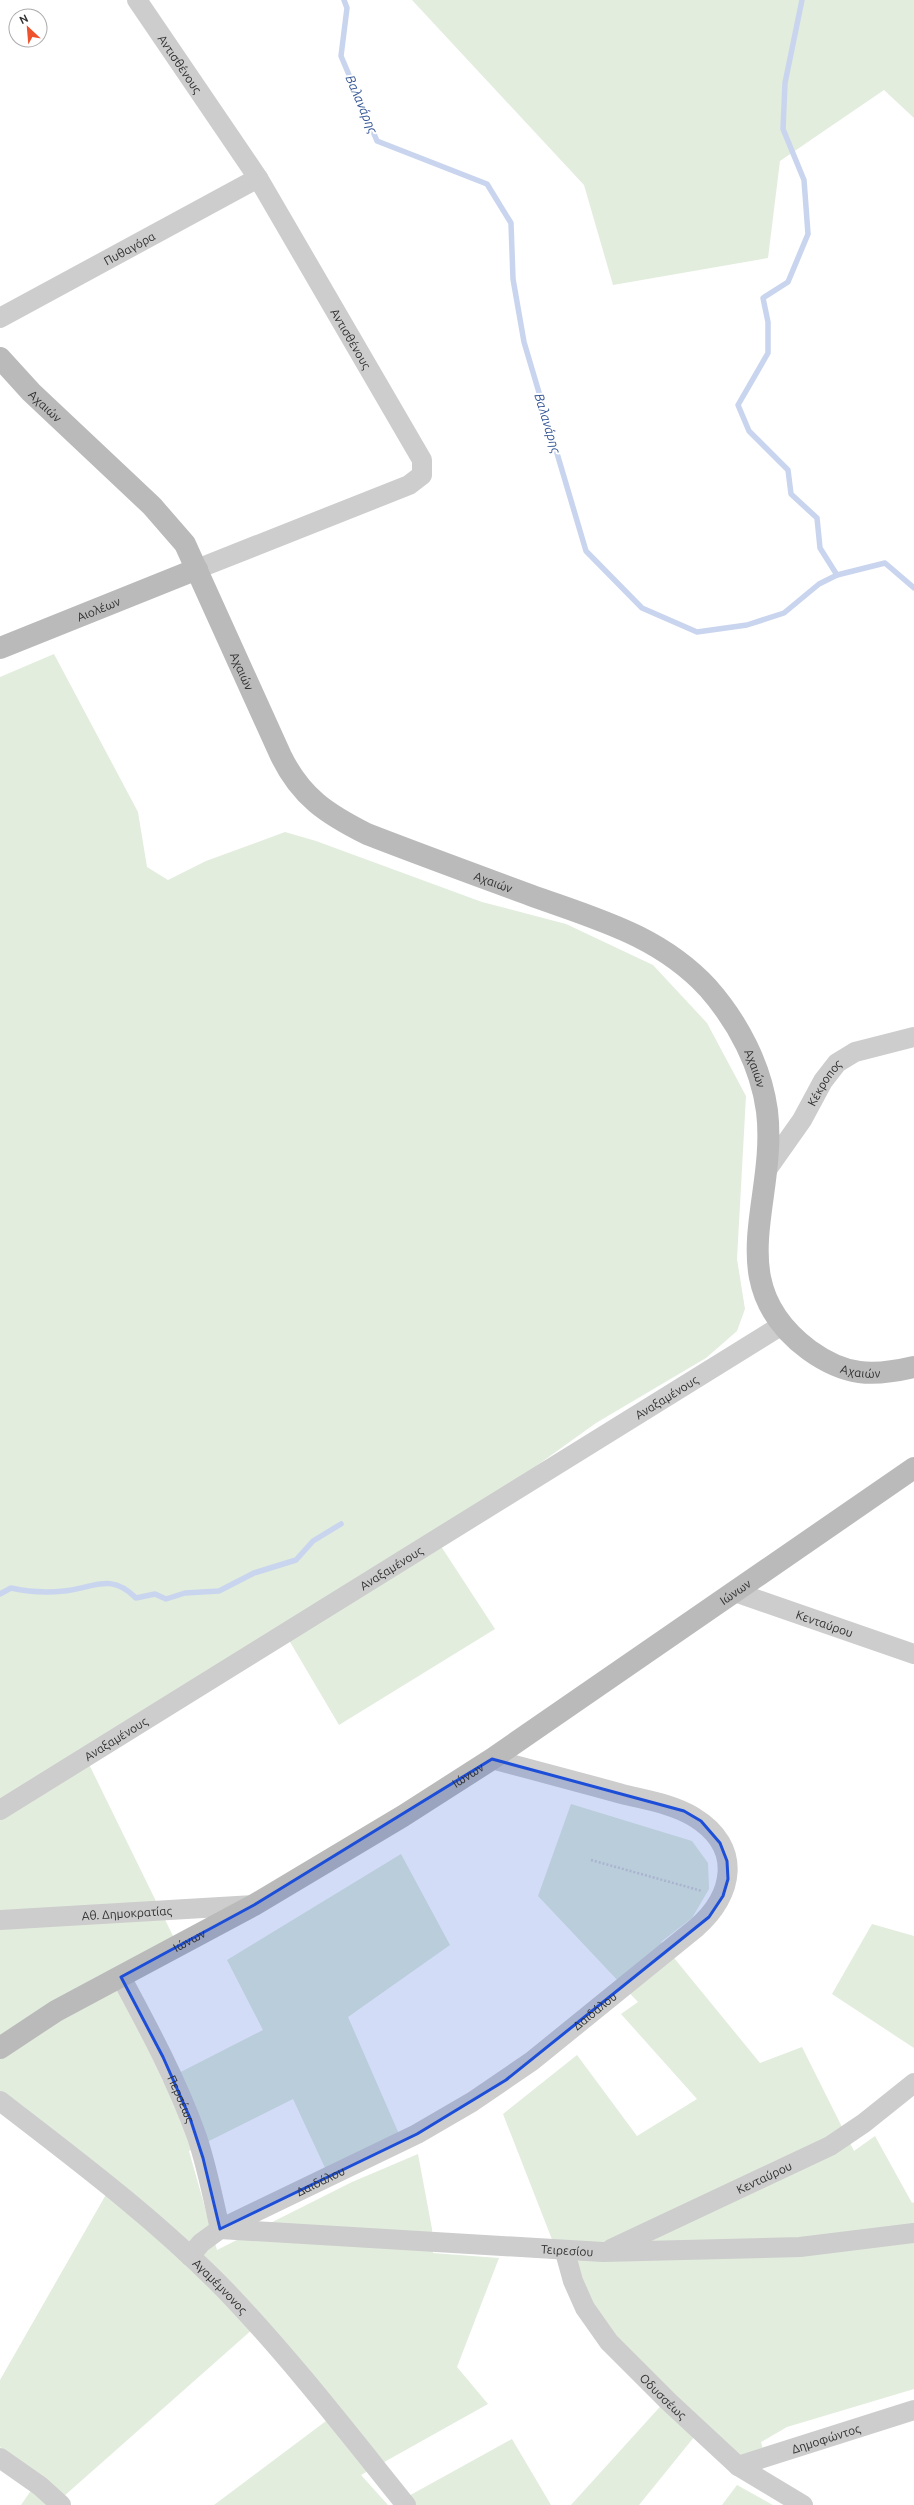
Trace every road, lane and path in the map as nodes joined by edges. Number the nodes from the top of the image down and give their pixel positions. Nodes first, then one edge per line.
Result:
1 (137, 0) edge
2 (258, 178) junction
3 (0, 318) edge
4 (0, 358) edge
5 (197, 569) junction
6 (0, 648) edge
7 (914, 1037) edge
8 (766, 1171) junction
9 (782, 1325) junction
10 (914, 1367) edge
11 (914, 1468) edge
12 (735, 1592) junction
13 (914, 1654) edge
14 (492, 1759) junction
15 (0, 1810) edge
16 (591, 1860) dead end
17 (254, 1905) junction
18 (717, 1906) junction
19 (0, 1920) edge
20 (121, 1977) junction
21 (0, 2048) edge
22 (914, 2083) edge
23 (0, 2101) edge
24 (220, 2229) junction
25 (914, 2233) edge
26 (565, 2252) junction
27 (603, 2252) junction
28 (190, 2256) junction
29 (914, 2410) edge
30 (0, 2458) edge
31 (738, 2466) junction
32 (62, 2505) edge
33 (406, 2505) edge
34 (803, 2505) edge

1 - 2 street, Αντισθένους
2 - 3 street, Πυθαγόρα
2 - 5 street, Αντισθένους
4 - 5 main road, Αχαιών
5 - 6 main road, Αιολέων
5 - 8 main road, Αχαιών
7 - 8 street, Κέκροπος
8 - 9 main road, Αχαιών
9 - 10 main road, Αχαιών
9 - 15 street, Αναξαμένους
11 - 12 main road, Ιώνων
12 - 13 street, Κενταύρου
12 - 14 main road, Ιώνων
14 - 17 main road, Ιώνων
14 - 18 street, Δαιδάλου
16 - 18 path
17 - 19 street, Αθ. Δημοκρατίας
17 - 20 main road, Ιώνων
18 - 24 street, Δαιδάλου
20 - 21 main road, Ιώνων
20 - 24 street, Περσέως
22 - 27 street, Κενταύρου
23 - 28 street, Αγαμέμνονος
24 - 26 street, Τειρεσίου
24 - 28 street, Δαιδάλου
25 - 27 street, Τειρεσίου
26 - 27 street, Τειρεσίου
26 - 31 street, Οδυσσέως
28 - 33 street, Αγαμέμνονος
29 - 31 street, Δημοφώντος
30 - 32 street
31 - 34 street, Οδυσσέως

